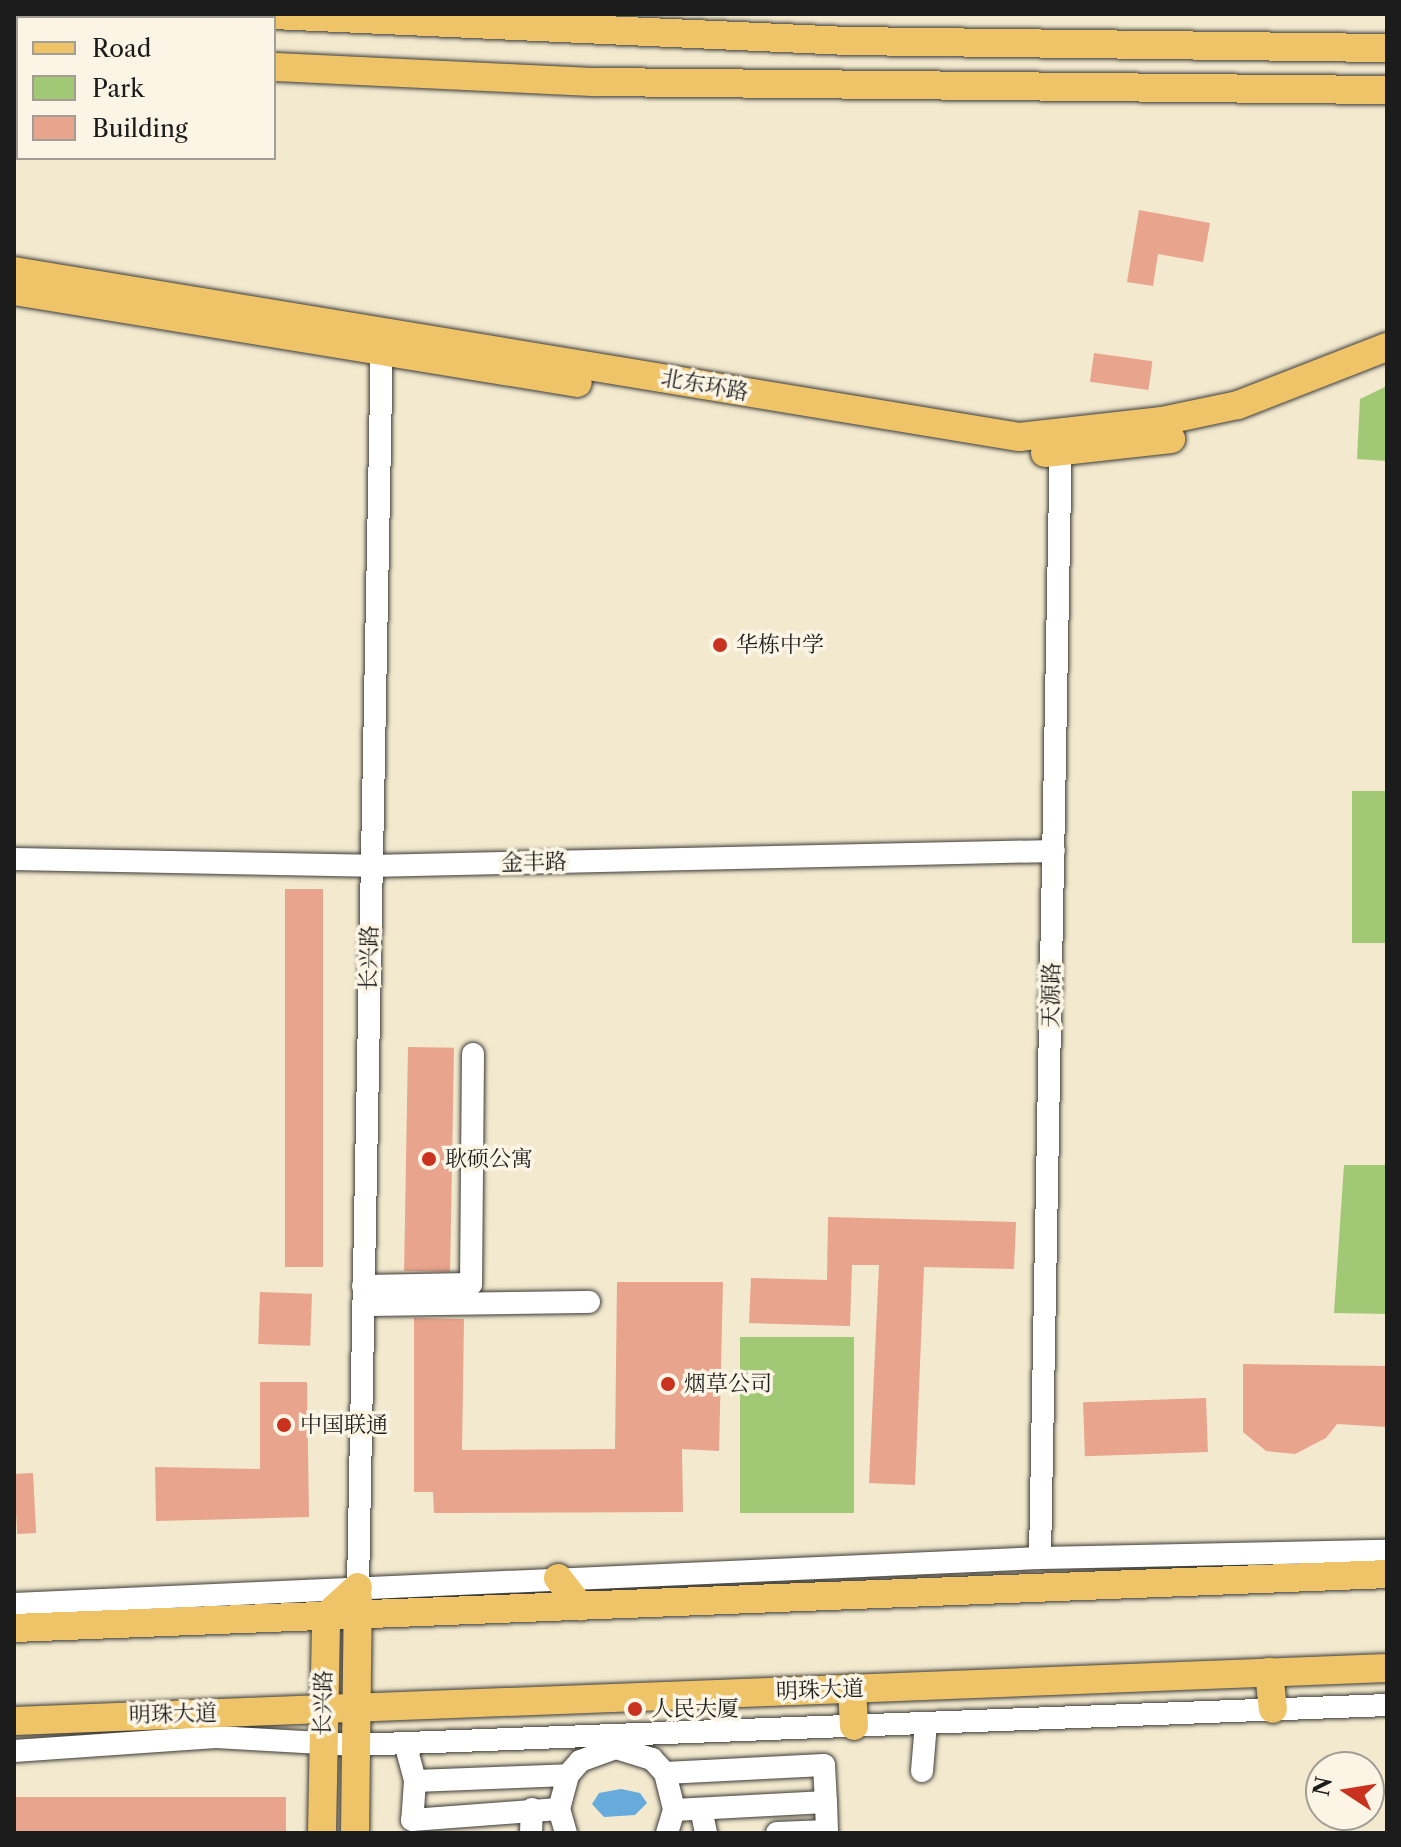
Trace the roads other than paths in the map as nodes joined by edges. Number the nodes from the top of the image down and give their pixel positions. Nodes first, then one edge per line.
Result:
1 (251, 14) edge
2 (1387, 48) edge
3 (276, 67) edge
4 (1387, 90) edge
5 (14, 271) edge
6 (14, 291) edge
7 (382, 339) junction
8 (1387, 347) edge
9 (1387, 368) edge
10 (1061, 442) junction
11 (1054, 851) junction
12 (14, 859) edge
13 (370, 866) junction
14 (473, 1054) dead end
15 (363, 1296) junction
16 (589, 1302) dead end
17 (1387, 1551) edge
18 (1040, 1558) junction
19 (1263, 1568) junction
20 (1387, 1574) edge
21 (558, 1578) junction
22 (358, 1601) junction
23 (14, 1604) edge
24 (580, 1606) junction
25 (326, 1616) junction
26 (14, 1628) edge
27 (1387, 1668) edge
28 (1269, 1672) junction
29 (852, 1688) junction
30 (1387, 1705) edge
31 (321, 1707) junction
32 (356, 1708) junction
33 (1273, 1709) junction
34 (14, 1721) edge
35 (926, 1723) junction
36 (854, 1726) junction
37 (323, 1742) junction
38 (405, 1743) junction
39 (356, 1745) junction
40 (14, 1751) edge
41 (922, 1771) dead end
42 (665, 1773) junction
43 (568, 1775) junction
44 (415, 1781) junction
45 (826, 1802) junction
46 (532, 1809) junction
47 (559, 1809) junction
48 (701, 1809) junction
49 (674, 1810) junction
50 (412, 1826) edge
51 (828, 1832) edge
52 (322, 1833) edge
53 (355, 1833) edge
54 (531, 1833) edge
55 (566, 1833) edge
56 (667, 1833) edge
57 (706, 1833) edge
58 (777, 1833) edge

1 - 2 main road
3 - 4 main road
5 - 7 main road, 北东环路
6 - 7 main road, 北东环路
7 - 10 main road, 北东环路
7 - 13 street, 长兴路
8 - 10 main road, 北东环路
9 - 10 main road, 北东环路
10 - 11 street, 天源路
11 - 13 street, 金丰路
11 - 18 street, 天源路
12 - 13 street, 金丰路
13 - 15 street, 长兴路
14 - 15 street
15 - 16 street
15 - 22 street, 长兴路
17 - 19 street
18 - 19 street
18 - 21 street
19 - 20 main road
19 - 24 main road
21 - 22 street
21 - 24 main road
22 - 23 street
22 - 24 main road
22 - 25 main road
22 - 32 main road, 长兴路
25 - 26 main road
25 - 31 main road, 长兴路
27 - 28 main road, 明珠大道
28 - 29 main road, 明珠大道
28 - 33 main road
29 - 32 main road, 明珠大道
29 - 36 main road
30 - 33 street
31 - 32 main road, 明珠大道
31 - 34 main road, 明珠大道
31 - 37 main road, 长兴路
32 - 39 main road, 长兴路
33 - 35 street
35 - 36 street
35 - 41 street
36 - 38 street
37 - 39 street
37 - 40 street
37 - 52 main road, 长兴路
38 - 39 street
38 - 44 street
39 - 53 main road, 长兴路
42 - 43 street
42 - 45 street
42 - 49 street
43 - 44 street
43 - 47 street
44 - 50 street
45 - 48 street
45 - 51 street
46 - 47 street
46 - 50 street
46 - 54 street
47 - 55 street
48 - 49 street
48 - 57 street
49 - 56 street
51 - 58 street

